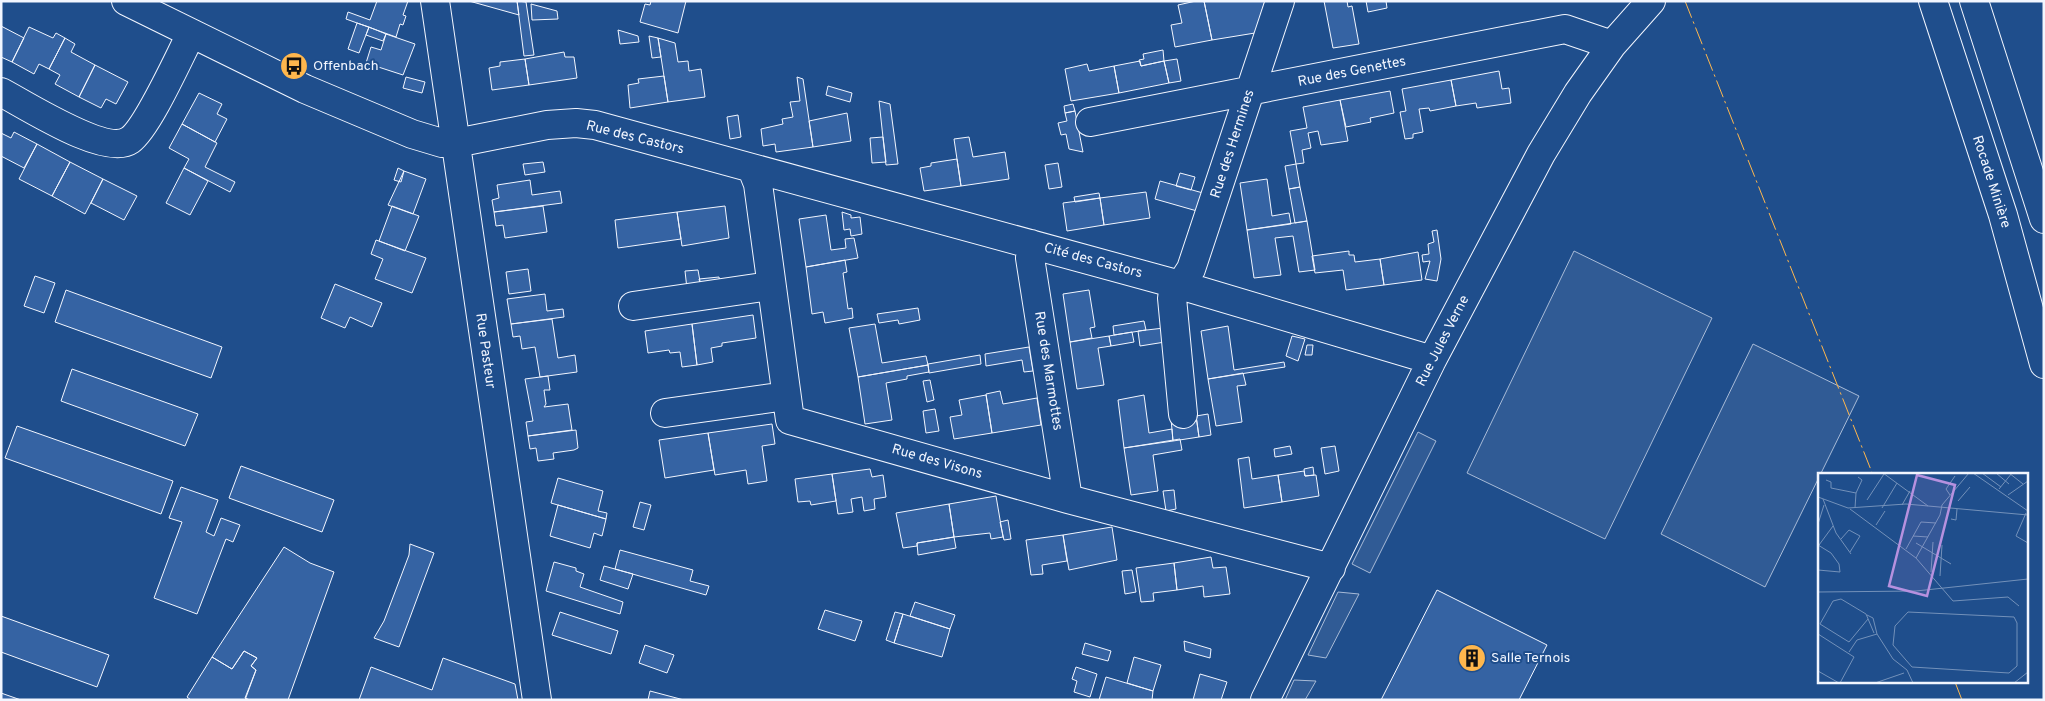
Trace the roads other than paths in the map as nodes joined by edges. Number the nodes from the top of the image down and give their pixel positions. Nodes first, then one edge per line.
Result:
1 (126, 1) edge
2 (435, 1) edge
3 (1280, 1) edge
4 (1651, 1) edge
5 (1933, 1) edge
6 (1974, 1) edge
7 (190, 34) junction
8 (1612, 45) junction
9 (1, 92) edge
10 (1250, 92) junction
11 (1090, 122) dead end
12 (458, 142) junction
13 (752, 169) junction
14 (2044, 219) edge
15 (1031, 244) junction
16 (1180, 285) junction
17 (770, 286) junction
18 (633, 306) dead end
19 (1432, 360) junction
20 (2044, 364) edge
21 (786, 396) junction
22 (665, 413) dead end
23 (1183, 414) dead end
24 (1068, 499) junction
25 (1331, 568) junction
26 (537, 700) edge
27 (1265, 700) edge

1 - 7 main road, Rue des Castors
2 - 12 main road, Rue Pasteur
3 - 10 main road, Rue des Hermines
4 - 8 main road, Rue Jules Verne
5 - 20 main road, Rocade Minière
6 - 14 main road
7 - 9 main road
7 - 12 main road, Rue des Castors
8 - 10 main road, Rue des Genettes
8 - 19 main road, Rue Jules Verne
10 - 11 main road, Rue des Genettes
10 - 16 main road, Rue des Hermines
12 - 13 main road, Rue des Castors
12 - 26 main road, Rue Pasteur
13 - 15 main road, Cité des Castors
13 - 17 main road, Rue des Visons
15 - 16 main road, Cité des Castors
15 - 24 main road, Rue des Marmottes
16 - 19 main road, Cité des Castors
16 - 23 main road, Rue des Hermines
17 - 18 main road
17 - 21 main road, Rue des Visons
19 - 25 main road, Rue Jules Verne
21 - 22 main road
21 - 24 main road, Rue des Visons
24 - 25 main road, Rue des Visons
25 - 27 main road, Rue Jules Verne

